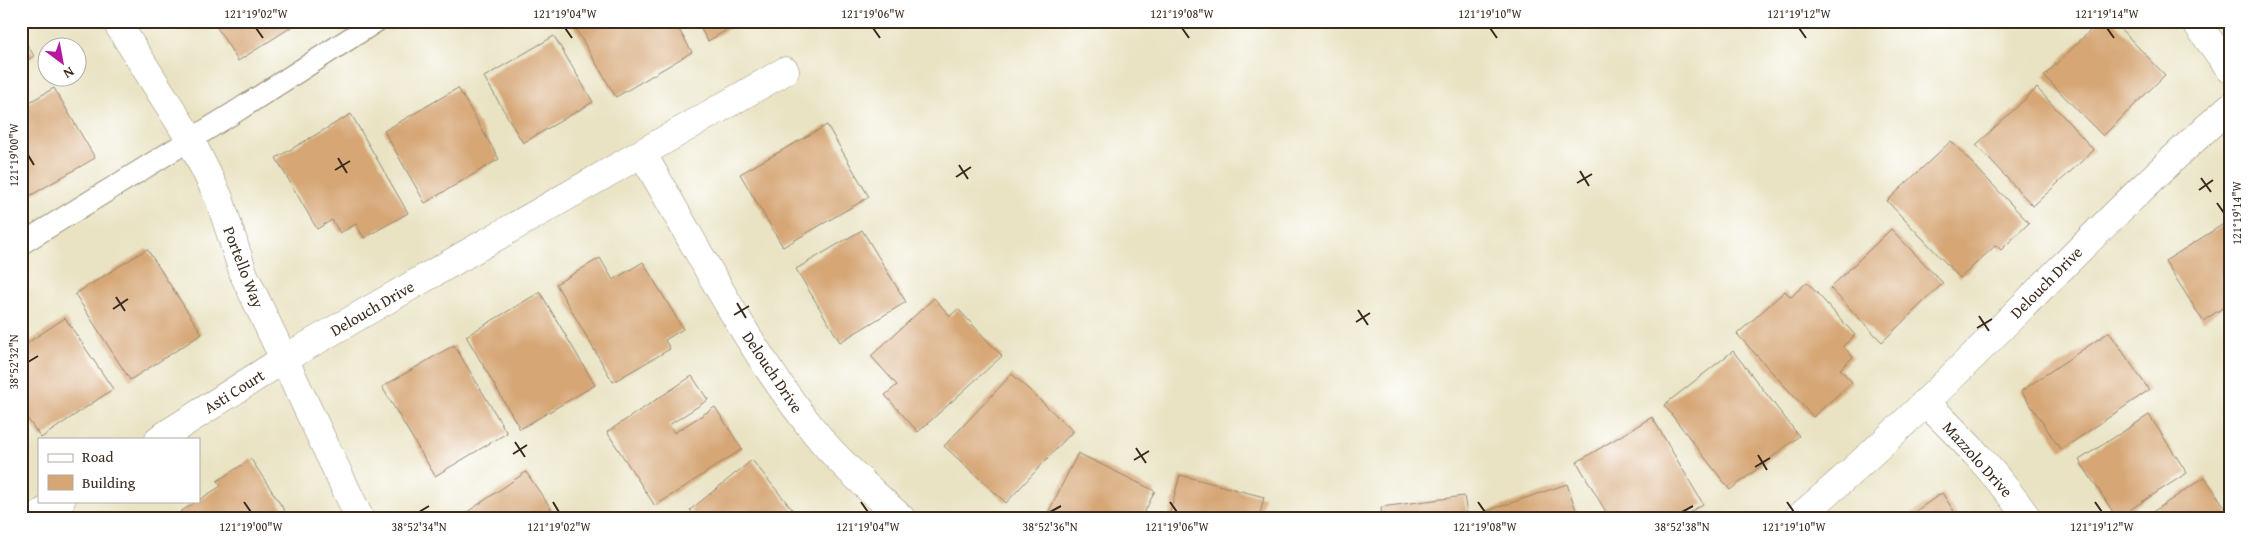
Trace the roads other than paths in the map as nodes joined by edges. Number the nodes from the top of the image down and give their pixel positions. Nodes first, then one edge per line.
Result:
1 (116, 21) edge
2 (377, 21) edge
3 (2195, 21) edge
4 (2230, 69) edge
5 (785, 71) dead end
6 (2230, 107) edge
7 (190, 140) junction
8 (642, 153) junction
9 (21, 244) edge
10 (284, 360) junction
11 (1925, 402) junction
12 (161, 438) edge
13 (59, 502) edge
14 (33, 519) edge
15 (360, 519) edge
16 (902, 519) edge
17 (1797, 519) edge
18 (2028, 519) edge

1 - 7 street, Portello Way
2 - 7 lane
3 - 4 street
5 - 8 street, Delouch Drive
6 - 11 street, Delouch Drive
7 - 9 lane
7 - 10 street, Portello Way
8 - 10 street, Delouch Drive
8 - 16 street, Delouch Drive
10 - 12 street, Asti Court
10 - 15 street, Portello Way
11 - 17 street, Delouch Drive
11 - 18 street, Mazzolo Drive
13 - 14 street

